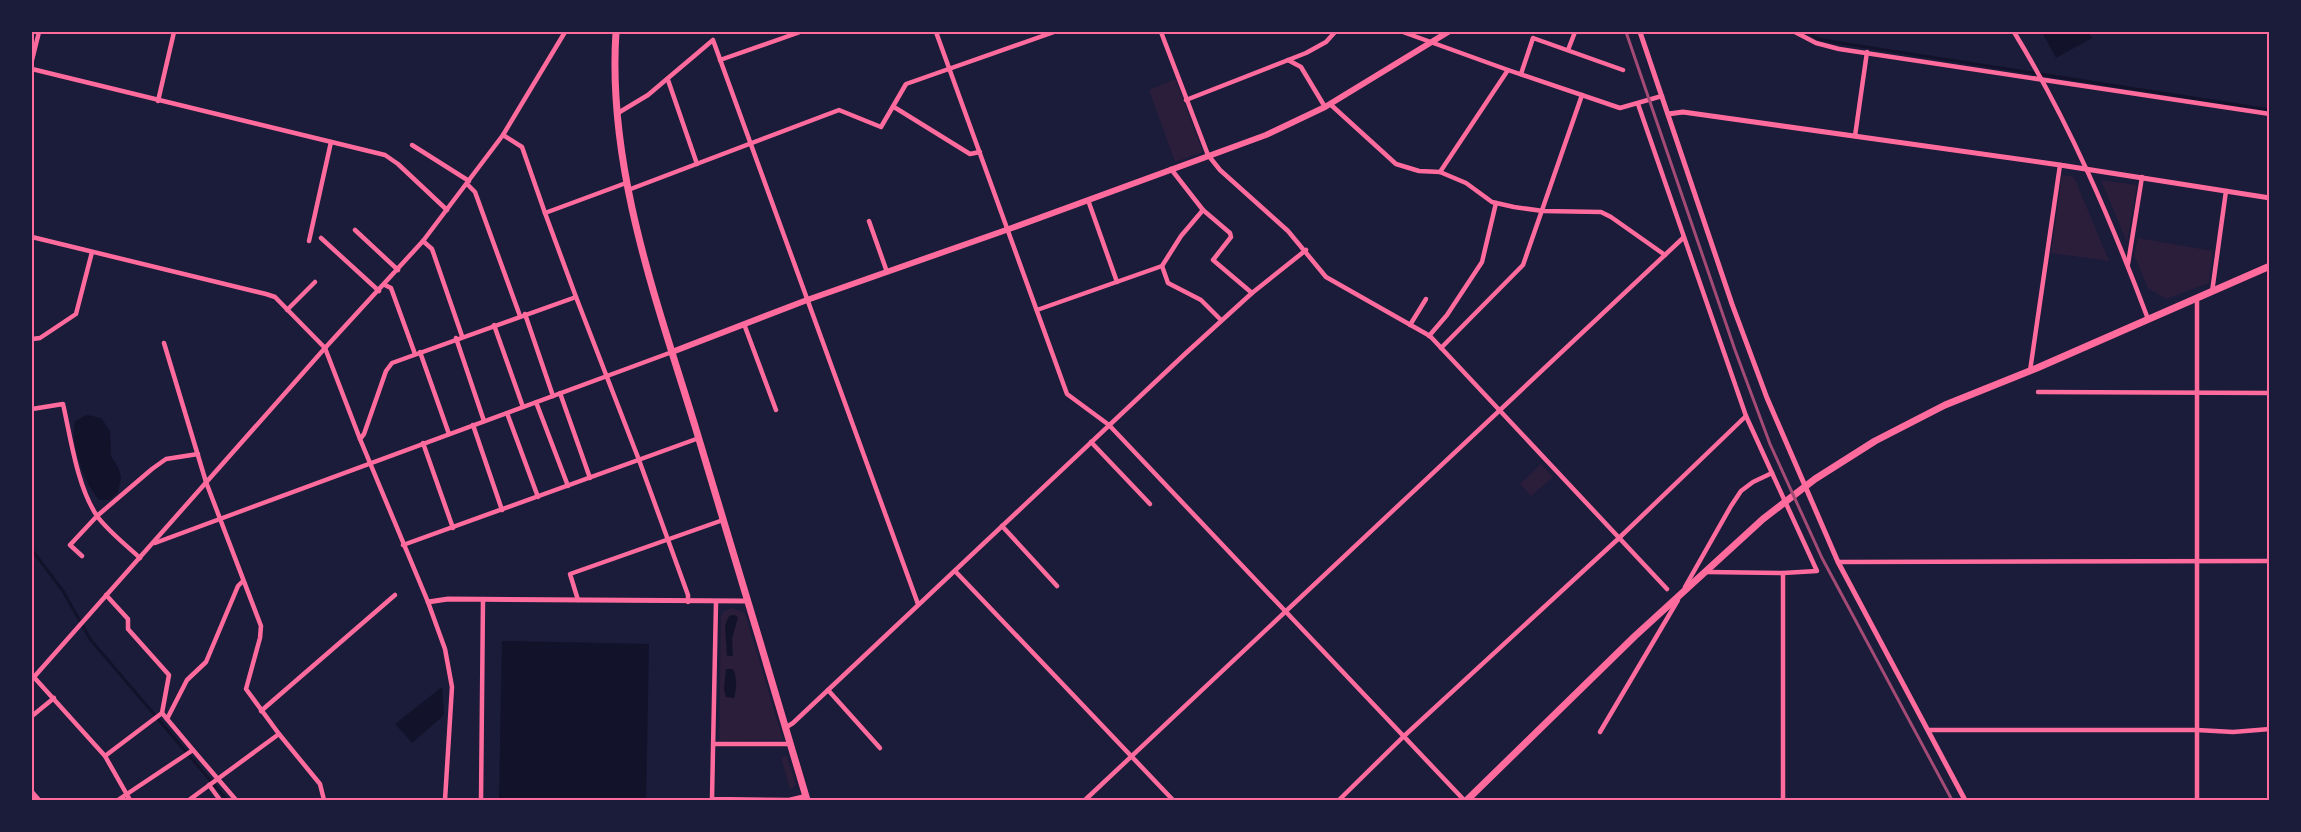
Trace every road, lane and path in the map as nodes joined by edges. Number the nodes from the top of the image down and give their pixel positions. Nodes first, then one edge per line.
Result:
1 (39, 32) edge
2 (174, 32) edge
3 (565, 32) edge
4 (616, 32) edge
5 (800, 32) edge
6 (936, 32) edge
7 (1054, 32) edge
8 (1161, 32) edge
9 (1335, 32) edge
10 (1403, 32) edge
11 (1448, 32) edge
12 (1575, 32) edge
13 (1640, 32) edge
14 (1795, 32) edge
15 (2014, 32) edge
16 (1432, 43) junction
17 (1568, 50) junction
18 (1867, 52) junction
19 (32, 60) edge
20 (720, 60) junction
21 (1288, 60) junction
22 (32, 69) edge
23 (950, 70) junction
24 (1508, 70) junction
25 (1623, 70) dead end
26 (1521, 74) junction
27 (2043, 79) junction
28 (668, 80) junction
29 (1582, 95) junction
30 (1662, 96) junction
31 (1186, 100) junction
32 (158, 101) junction
33 (1638, 104) junction
34 (1328, 106) junction
35 (894, 107) junction
36 (618, 114) junction
37 (1668, 114) junction
38 (2270, 114) edge
39 (503, 135) junction
40 (1855, 136) junction
41 (332, 142) junction
42 (749, 143) junction
43 (412, 145) dead end
44 (980, 152) junction
45 (1208, 155) junction
46 (697, 164) junction
47 (2060, 165) junction
48 (1171, 169) junction
49 (2086, 169) junction
50 (1440, 172) junction
51 (2142, 177) junction
52 (468, 183) junction
53 (627, 186) junction
54 (2226, 191) junction
55 (2270, 198) edge
56 (1088, 200) junction
57 (1496, 203) junction
58 (447, 210) junction
59 (1203, 210) junction
60 (1543, 212) junction
61 (545, 213) junction
62 (868, 221) dead end
63 (355, 230) dead end
64 (1009, 230) junction
65 (32, 237) edge
66 (321, 238) dead end
67 (1683, 238) junction
68 (309, 241) dead end
69 (423, 241) junction
70 (1306, 250) junction
71 (92, 252) junction
72 (1665, 255) junction
73 (2128, 265) junction
74 (1162, 266) junction
75 (2270, 266) edge
76 (398, 270) junction
77 (887, 272) junction
78 (315, 282) dead end
79 (1117, 282) junction
80 (385, 285) junction
81 (379, 291) junction
82 (2212, 292) junction
83 (1252, 293) junction
84 (576, 297) junction
85 (1426, 299) dead end
86 (2197, 299) junction
87 (807, 300) junction
88 (287, 310) junction
89 (1037, 310) junction
90 (522, 315) junction
91 (2148, 320) junction
92 (1221, 321) junction
93 (744, 324) junction
94 (494, 325) junction
95 (1410, 325) junction
96 (1430, 336) junction
97 (459, 337) junction
98 (32, 339) edge
99 (164, 343) dead end
100 (325, 348) junction
101 (1441, 348) junction
102 (672, 352) junction
103 (418, 353) junction
104 (2030, 371) junction
105 (607, 376) junction
106 (2038, 392) dead end
107 (560, 393) junction
108 (2197, 393) junction
109 (2270, 393) edge
110 (553, 396) junction
111 (536, 402) junction
112 (524, 407) junction
113 (32, 409) edge
114 (776, 410) dead end
115 (1500, 412) junction
116 (507, 413) junction
117 (1746, 416) junction
118 (484, 421) junction
119 (473, 425) junction
120 (1109, 425) junction
121 (449, 434) junction
122 (699, 438) junction
123 (360, 439) junction
124 (1091, 442) junction
125 (423, 443) junction
126 (198, 454) junction
127 (639, 460) junction
128 (370, 464) junction
129 (1772, 473) junction
130 (590, 478) junction
131 (206, 482) junction
132 (568, 486) junction
133 (538, 497) junction
134 (1150, 504) dead end
135 (502, 510) junction
136 (97, 516) junction
137 (220, 519) junction
138 (723, 520) junction
139 (1002, 526) junction
140 (453, 528) junction
141 (668, 539) junction
142 (1618, 539) junction
143 (152, 544) junction
144 (404, 545) junction
145 (82, 556) dead end
146 (140, 558) junction
147 (2196, 561) junction
148 (2270, 561) edge
149 (1838, 562) junction
150 (955, 571) junction
151 (1695, 571) junction
152 (1783, 573) junction
153 (243, 581) junction
154 (1057, 586) dead end
155 (1667, 589) dead end
156 (106, 595) junction
157 (395, 595) dead end
158 (483, 599) junction
159 (578, 600) junction
160 (746, 601) junction
161 (428, 602) junction
162 (688, 602) junction
163 (716, 602) junction
164 (918, 604) junction
165 (1287, 611) junction
166 (33, 676) edge
167 (828, 690) junction
168 (54, 698) junction
169 (261, 711) junction
170 (162, 713) junction
171 (32, 716) edge
172 (167, 719) junction
173 (785, 728) junction
174 (2270, 729) edge
175 (1929, 730) junction
176 (2197, 730) junction
177 (1600, 732) dead end
178 (279, 734) junction
179 (1403, 737) junction
180 (713, 744) junction
181 (790, 744) junction
182 (880, 748) dead end
183 (193, 750) junction
184 (105, 756) junction
185 (1132, 757) junction
186 (219, 778) junction
187 (209, 786) junction
188 (32, 792) edge
189 (126, 795) junction
190 (806, 798) edge
191 (743, 800) edge
192 (39, 801) edge
193 (118, 801) edge
194 (130, 801) edge
195 (189, 801) edge
196 (220, 801) edge
197 (236, 801) edge
198 (324, 801) edge
199 (445, 801) edge
200 (481, 801) edge
201 (1085, 801) edge
202 (1173, 801) edge
203 (1338, 801) edge
204 (1466, 801) edge
205 (1783, 801) edge
206 (1965, 801) edge
207 (2197, 801) edge

1 - 19 street
2 - 32 street
3 - 39 street
4 - 36 main road
5 - 20 street
6 - 23 street
7 - 23 street
8 - 31 street
9 - 21 street
10 - 16 street
11 - 16 main road
12 - 17 street
13 - 30 street
14 - 18 street
15 - 27 street
16 - 24 street
16 - 34 main road
17 - 25 street
17 - 26 street
18 - 27 street
18 - 40 street
20 - 28 street
20 - 42 street
21 - 31 street
21 - 34 street
22 - 32 street
23 - 35 street
23 - 44 street
24 - 26 street
24 - 50 street
26 - 29 street
27 - 38 street
27 - 49 street
28 - 36 street
28 - 46 street
29 - 33 street
29 - 60 street
30 - 33 street
30 - 37 street
31 - 45 street
32 - 41 street
33 - 67 street
34 - 45 main road
34 - 50 street
35 - 42 street
35 - 44 street
36 - 53 main road
37 - 40 street
37 - 149 street
39 - 52 street
39 - 61 street
40 - 47 street
41 - 58 street
41 - 68 street
42 - 46 street
42 - 87 street
43 - 52 street
44 - 64 street
45 - 48 main road
45 - 70 street
46 - 53 street
47 - 49 street
47 - 104 street
48 - 56 main road
48 - 59 street
49 - 51 street
49 - 73 street
50 - 57 street
51 - 54 street
51 - 73 street
52 - 58 street
52 - 90 street
53 - 61 street
53 - 102 main road
54 - 55 street
54 - 82 street
56 - 64 main road
56 - 79 street
57 - 60 street
57 - 96 street
58 - 69 street
59 - 74 street
59 - 83 street
60 - 72 street
60 - 101 street
61 - 84 street
62 - 77 street
63 - 76 street
64 - 77 main road
64 - 89 street
65 - 71 street
66 - 81 street
67 - 72 street
67 - 117 street
69 - 76 street
69 - 97 street
70 - 83 street
70 - 95 street
71 - 88 street
71 - 98 street
72 - 115 street
73 - 91 street
74 - 79 street
74 - 92 street
75 - 82 main road
76 - 80 street
77 - 87 main road
78 - 88 street
79 - 89 street
80 - 81 street
80 - 103 street
81 - 100 street
82 - 86 main road
83 - 92 street
84 - 90 street
84 - 105 street
85 - 95 street
86 - 91 main road
86 - 108 street
87 - 93 main road
87 - 164 street
88 - 100 street
89 - 120 street
90 - 94 street
90 - 110 street
91 - 104 main road
92 - 120 street
93 - 102 main road
93 - 114 street
94 - 97 street
94 - 112 street
95 - 96 street
96 - 101 street
97 - 103 street
97 - 118 street
99 - 126 street
100 - 123 street
100 - 131 street
101 - 115 street
102 - 105 street
102 - 122 main road
103 - 121 street
103 - 123 street
104 - 204 main road
105 - 107 street
105 - 127 street
106 - 108 street
107 - 110 street
107 - 130 street
108 - 109 street
108 - 147 street
110 - 111 street
111 - 112 street
111 - 132 street
112 - 116 street
113 - 136 street
115 - 142 street
115 - 165 street
116 - 118 street
116 - 133 street
117 - 129 street
117 - 142 street
118 - 119 street
119 - 121 street
119 - 135 street
120 - 124 street
120 - 165 street
121 - 125 street
122 - 127 street
122 - 138 main road
123 - 128 street
124 - 134 street
124 - 139 street
125 - 128 street
125 - 140 street
126 - 131 street
126 - 136 street
127 - 130 street
127 - 141 street
128 - 137 street
128 - 144 street
129 - 151 street
129 - 152 street
130 - 132 street
131 - 137 street
131 - 143 street
132 - 133 street
133 - 135 street
135 - 140 street
136 - 145 street
136 - 146 street
137 - 143 street
137 - 153 street
138 - 141 street
138 - 160 main road
139 - 150 street
139 - 154 street
140 - 144 street
141 - 159 street
141 - 162 street
142 - 155 street
142 - 179 street
143 - 146 street
144 - 161 street
146 - 156 street
147 - 148 street
147 - 149 street
147 - 176 street
149 - 175 street
150 - 164 street
150 - 185 street
151 - 152 street
151 - 177 street
152 - 205 street
153 - 169 street
153 - 172 street
156 - 166 street
156 - 170 street
157 - 169 street
158 - 159 street
158 - 161 street
158 - 200 street
159 - 162 street
160 - 163 street
160 - 173 main road
161 - 199 street
162 - 163 street
163 - 180 street
164 - 167 street
165 - 179 street
165 - 185 street
166 - 168 street
167 - 173 street
167 - 182 street
168 - 171 street
168 - 184 street
169 - 178 street
170 - 172 street
170 - 184 street
172 - 183 street
173 - 181 main road
174 - 176 street
175 - 176 street
175 - 206 street
176 - 207 street
178 - 186 street
178 - 198 street
179 - 203 street
179 - 204 street
180 - 181 street
180 - 191 street
181 - 190 main road
183 - 186 street
183 - 189 street
184 - 189 street
185 - 201 street
185 - 202 street
186 - 187 street
186 - 197 street
187 - 195 street
187 - 196 street
188 - 192 street
189 - 193 street
189 - 194 street
190 - 191 street

